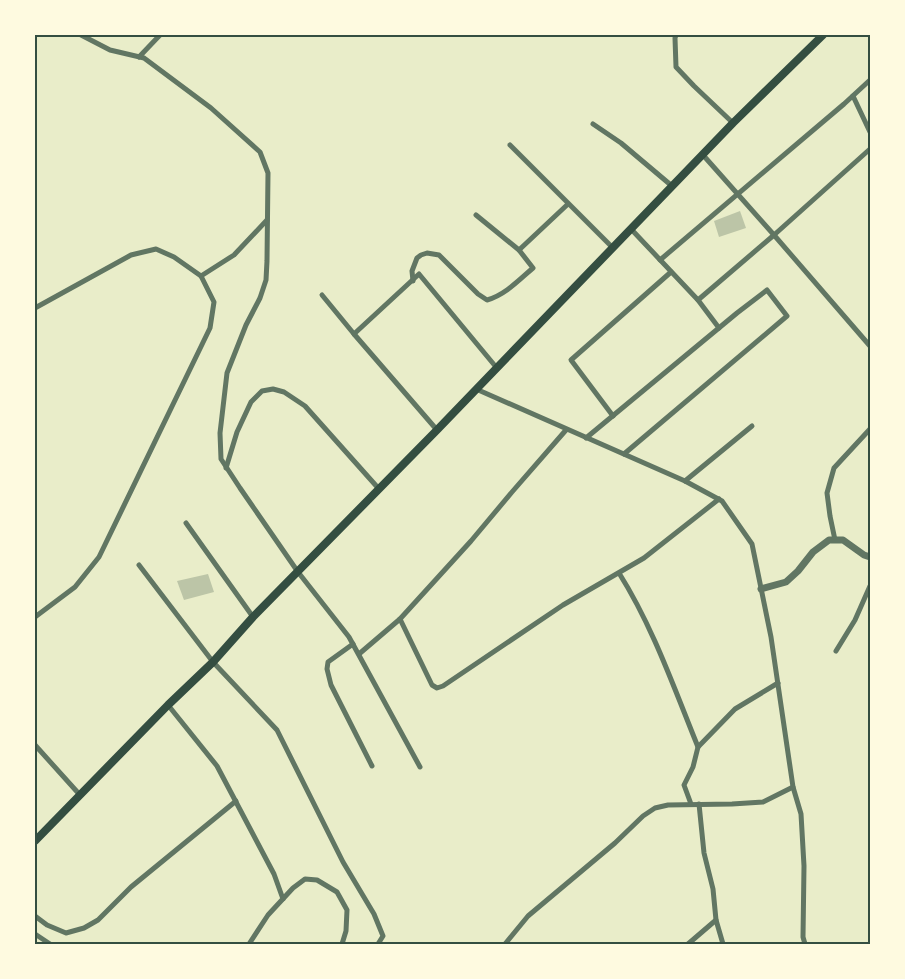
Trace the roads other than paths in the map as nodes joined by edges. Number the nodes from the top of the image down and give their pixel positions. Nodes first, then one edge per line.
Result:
1 (81, 35) edge
2 (160, 35) edge
3 (676, 35) edge
4 (823, 35) edge
5 (139, 57) junction
6 (870, 80) edge
7 (853, 96) junction
8 (733, 123) junction
9 (593, 124) dead end
10 (870, 132) edge
11 (510, 145) dead end
12 (870, 149) edge
13 (702, 154) junction
14 (672, 186) junction
15 (738, 194) junction
16 (568, 204) junction
17 (476, 215) dead end
18 (267, 219) junction
19 (631, 229) junction
20 (774, 235) junction
21 (613, 248) junction
22 (519, 250) junction
23 (660, 260) junction
24 (671, 272) junction
25 (201, 276) junction
26 (413, 281) junction
27 (322, 296) dead end
28 (698, 300) junction
29 (35, 308) edge
30 (719, 328) junction
31 (354, 334) junction
32 (870, 346) edge
33 (496, 367) junction
34 (476, 389) junction
35 (613, 416) junction
36 (752, 426) dead end
37 (870, 429) edge
38 (437, 430) junction
39 (566, 430) junction
40 (586, 438) junction
41 (624, 454) junction
42 (226, 468) junction
43 (685, 481) junction
44 (379, 489) junction
45 (719, 499) junction
46 (186, 524) dead end
47 (835, 540) junction
48 (870, 557) edge
49 (139, 565) dead end
50 (298, 572) junction
51 (619, 572) junction
52 (870, 586) edge
53 (761, 589) junction
54 (35, 617) edge
55 (253, 617) junction
56 (400, 619) junction
57 (353, 644) junction
58 (836, 651) dead end
59 (359, 654) junction
60 (212, 662) junction
61 (778, 683) junction
62 (168, 705) junction
63 (35, 745) edge
64 (698, 747) junction
65 (372, 766) dead end
66 (420, 767) dead end
67 (793, 787) junction
68 (80, 795) junction
69 (236, 801) junction
70 (690, 804) junction
71 (699, 804) junction
72 (35, 841) edge
73 (283, 899) junction
74 (35, 916) edge
75 (716, 920) junction
76 (35, 934) edge
77 (50, 944) edge
78 (249, 944) edge
79 (342, 944) edge
80 (378, 944) edge
81 (505, 944) edge
82 (688, 944) edge
83 (723, 944) edge
84 (805, 944) edge

1 - 5 street
2 - 5 street
3 - 8 street
4 - 8 main road
5 - 18 street
6 - 7 street
7 - 10 street
7 - 15 street
8 - 13 main road
9 - 14 street
11 - 16 street
12 - 20 street
13 - 14 main road
13 - 15 street
14 - 19 main road
15 - 20 street
15 - 23 street
16 - 21 street
16 - 22 street
17 - 22 street
18 - 25 street
18 - 42 street
19 - 21 main road
19 - 23 street
20 - 28 street
20 - 32 street
21 - 33 main road
22 - 26 street
23 - 24 street
24 - 28 street
24 - 35 street
25 - 29 street
25 - 54 street
26 - 31 street
26 - 33 street
27 - 31 street
28 - 30 street
30 - 35 street
30 - 41 street
31 - 38 street
33 - 34 main road
34 - 38 main road
34 - 39 street
35 - 40 street
36 - 43 street
37 - 47 street
38 - 44 main road
39 - 40 street
39 - 56 street
40 - 41 street
41 - 43 street
42 - 44 street
42 - 50 street
43 - 45 street
44 - 50 main road
45 - 51 street
45 - 53 street
46 - 55 street
47 - 48 street
47 - 53 street
49 - 60 street
50 - 55 main road
50 - 57 street
51 - 56 street
51 - 64 street
52 - 58 street
53 - 61 street
55 - 60 main road
56 - 59 street
57 - 59 street
57 - 65 street
59 - 66 street
60 - 62 main road
60 - 80 street
61 - 64 street
61 - 67 street
62 - 68 main road
62 - 69 street
63 - 68 street
64 - 70 street
67 - 71 street
67 - 84 street
68 - 72 main road
69 - 73 street
69 - 74 street
70 - 71 street
70 - 81 street
71 - 75 street
73 - 78 street
73 - 79 street
75 - 82 street
75 - 83 street
76 - 77 street

